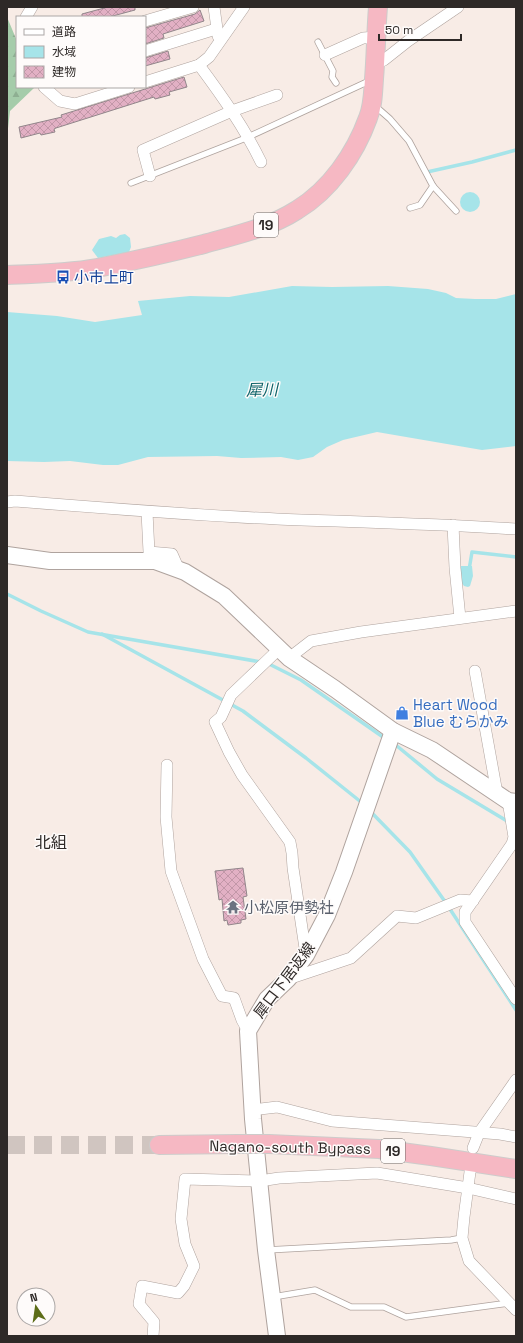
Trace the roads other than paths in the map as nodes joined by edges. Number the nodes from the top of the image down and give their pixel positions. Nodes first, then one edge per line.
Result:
1 (32, 7) edge
2 (193, 7) edge
3 (214, 7) edge
4 (244, 7) edge
5 (378, 7) edge
6 (458, 7) edge
7 (27, 16) edge
8 (146, 22) edge
9 (216, 29) junction
10 (377, 37) junction
11 (219, 42) junction
12 (318, 42) dead end
13 (146, 51) edge
14 (325, 55) junction
15 (376, 63) junction
16 (199, 65) junction
17 (146, 82) edge
18 (367, 82) dead end
19 (336, 84) dead end
20 (45, 88) edge
21 (126, 88) edge
22 (277, 95) dead end
23 (372, 104) junction
24 (232, 111) junction
25 (249, 136) junction
26 (261, 162) dead end
27 (150, 176) junction
28 (132, 183) dead end
29 (433, 186) junction
30 (410, 208) dead end
31 (456, 211) dead end
32 (7, 275) edge
33 (7, 502) edge
34 (147, 512) junction
35 (453, 525) junction
36 (516, 529) edge
37 (7, 555) edge
38 (179, 570) junction
39 (516, 611) edge
40 (460, 618) junction
41 (284, 653) junction
42 (475, 671) dead end
43 (393, 731) junction
44 (167, 765) dead end
45 (507, 799) edge
46 (515, 837) edge
47 (473, 901) junction
48 (306, 955) junction
49 (288, 979) junction
50 (516, 999) edge
51 (248, 1031) junction
52 (516, 1080) edge
53 (252, 1110) junction
54 (479, 1133) junction
55 (516, 1137) edge
56 (159, 1146) tunnel mouth
57 (474, 1148) dead end
58 (516, 1169) edge
59 (470, 1172) dead end
60 (260, 1181) junction
61 (468, 1188) junction
62 (516, 1199) edge
63 (462, 1238) junction
64 (266, 1250) junction
65 (273, 1297) junction
66 (512, 1306) edge
67 (154, 1336) edge
68 (277, 1336) edge

1 - 7 street
2 - 8 street
3 - 9 street
4 - 11 street
5 - 10 highway, 19
6 - 15 street
9 - 11 street
9 - 13 street
10 - 14 street
10 - 15 highway, 19
11 - 16 street
12 - 14 lane
14 - 19 lane
15 - 23 highway, 19
16 - 17 street
16 - 24 street
18 - 25 lane
20 - 21 street
22 - 24 street
23 - 29 lane
23 - 32 highway, 19
24 - 25 street
24 - 27 street
25 - 26 street
25 - 27 lane
27 - 28 lane
29 - 30 lane
29 - 31 lane
33 - 34 street
34 - 35 street
34 - 38 street
35 - 36 street
35 - 40 street
37 - 38 main road
38 - 41 main road
39 - 40 street
40 - 41 street
41 - 43 main road
41 - 48 street
42 - 45 street
43 - 45 main road
43 - 48 main road, 犀口下居返線
44 - 51 street
45 - 46 street
46 - 47 street
47 - 49 street
47 - 50 street
48 - 49 main road, 犀口下居返線
49 - 51 main road, 犀口下居返線
51 - 53 main road, 犀口下居返線
52 - 54 street
53 - 54 street
53 - 60 main road, 犀口下居返線
54 - 55 street
54 - 57 street
56 - 58 highway, Nagano-south Bypass / 19, bridge
59 - 61 street
60 - 61 street
60 - 64 main road, 犀口下居返線
60 - 67 street
61 - 62 street
61 - 63 street
63 - 64 lane
63 - 66 street
64 - 65 main road, 犀口下居返線
65 - 66 lane
65 - 68 main road, 犀口下居返線

